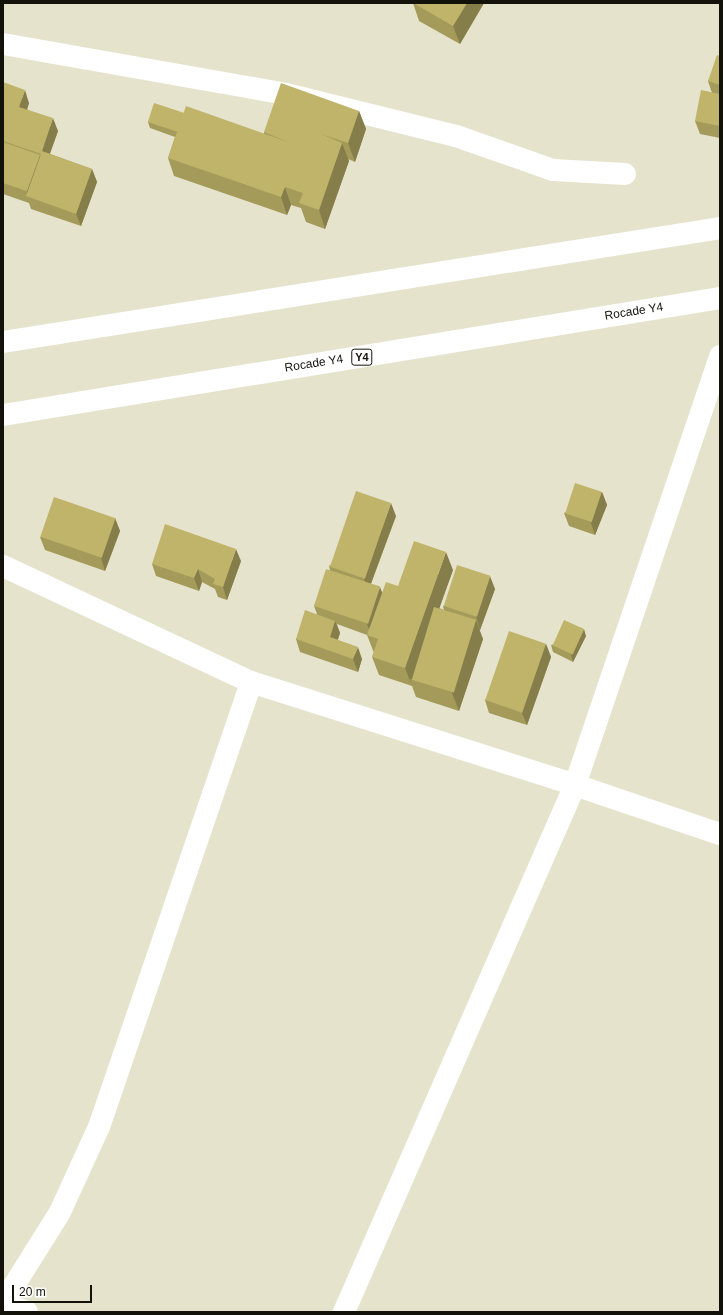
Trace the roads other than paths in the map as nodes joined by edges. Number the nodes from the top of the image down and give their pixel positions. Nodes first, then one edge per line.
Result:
1 (3, 44) edge
2 (625, 174) dead end
3 (720, 228) edge
4 (720, 298) edge
5 (3, 342) edge
6 (718, 367) edge
7 (3, 415) edge
8 (3, 566) edge
9 (251, 682) junction
10 (575, 785) junction
11 (720, 834) edge
12 (3, 1304) edge
13 (27, 1312) edge
14 (344, 1312) edge

1 - 2 main road
3 - 5 main road
4 - 7 main road, Rocade Y4 / Y4
6 - 10 main road
8 - 9 main road
9 - 10 main road
9 - 12 main road
10 - 11 main road
10 - 14 main road
12 - 13 main road

